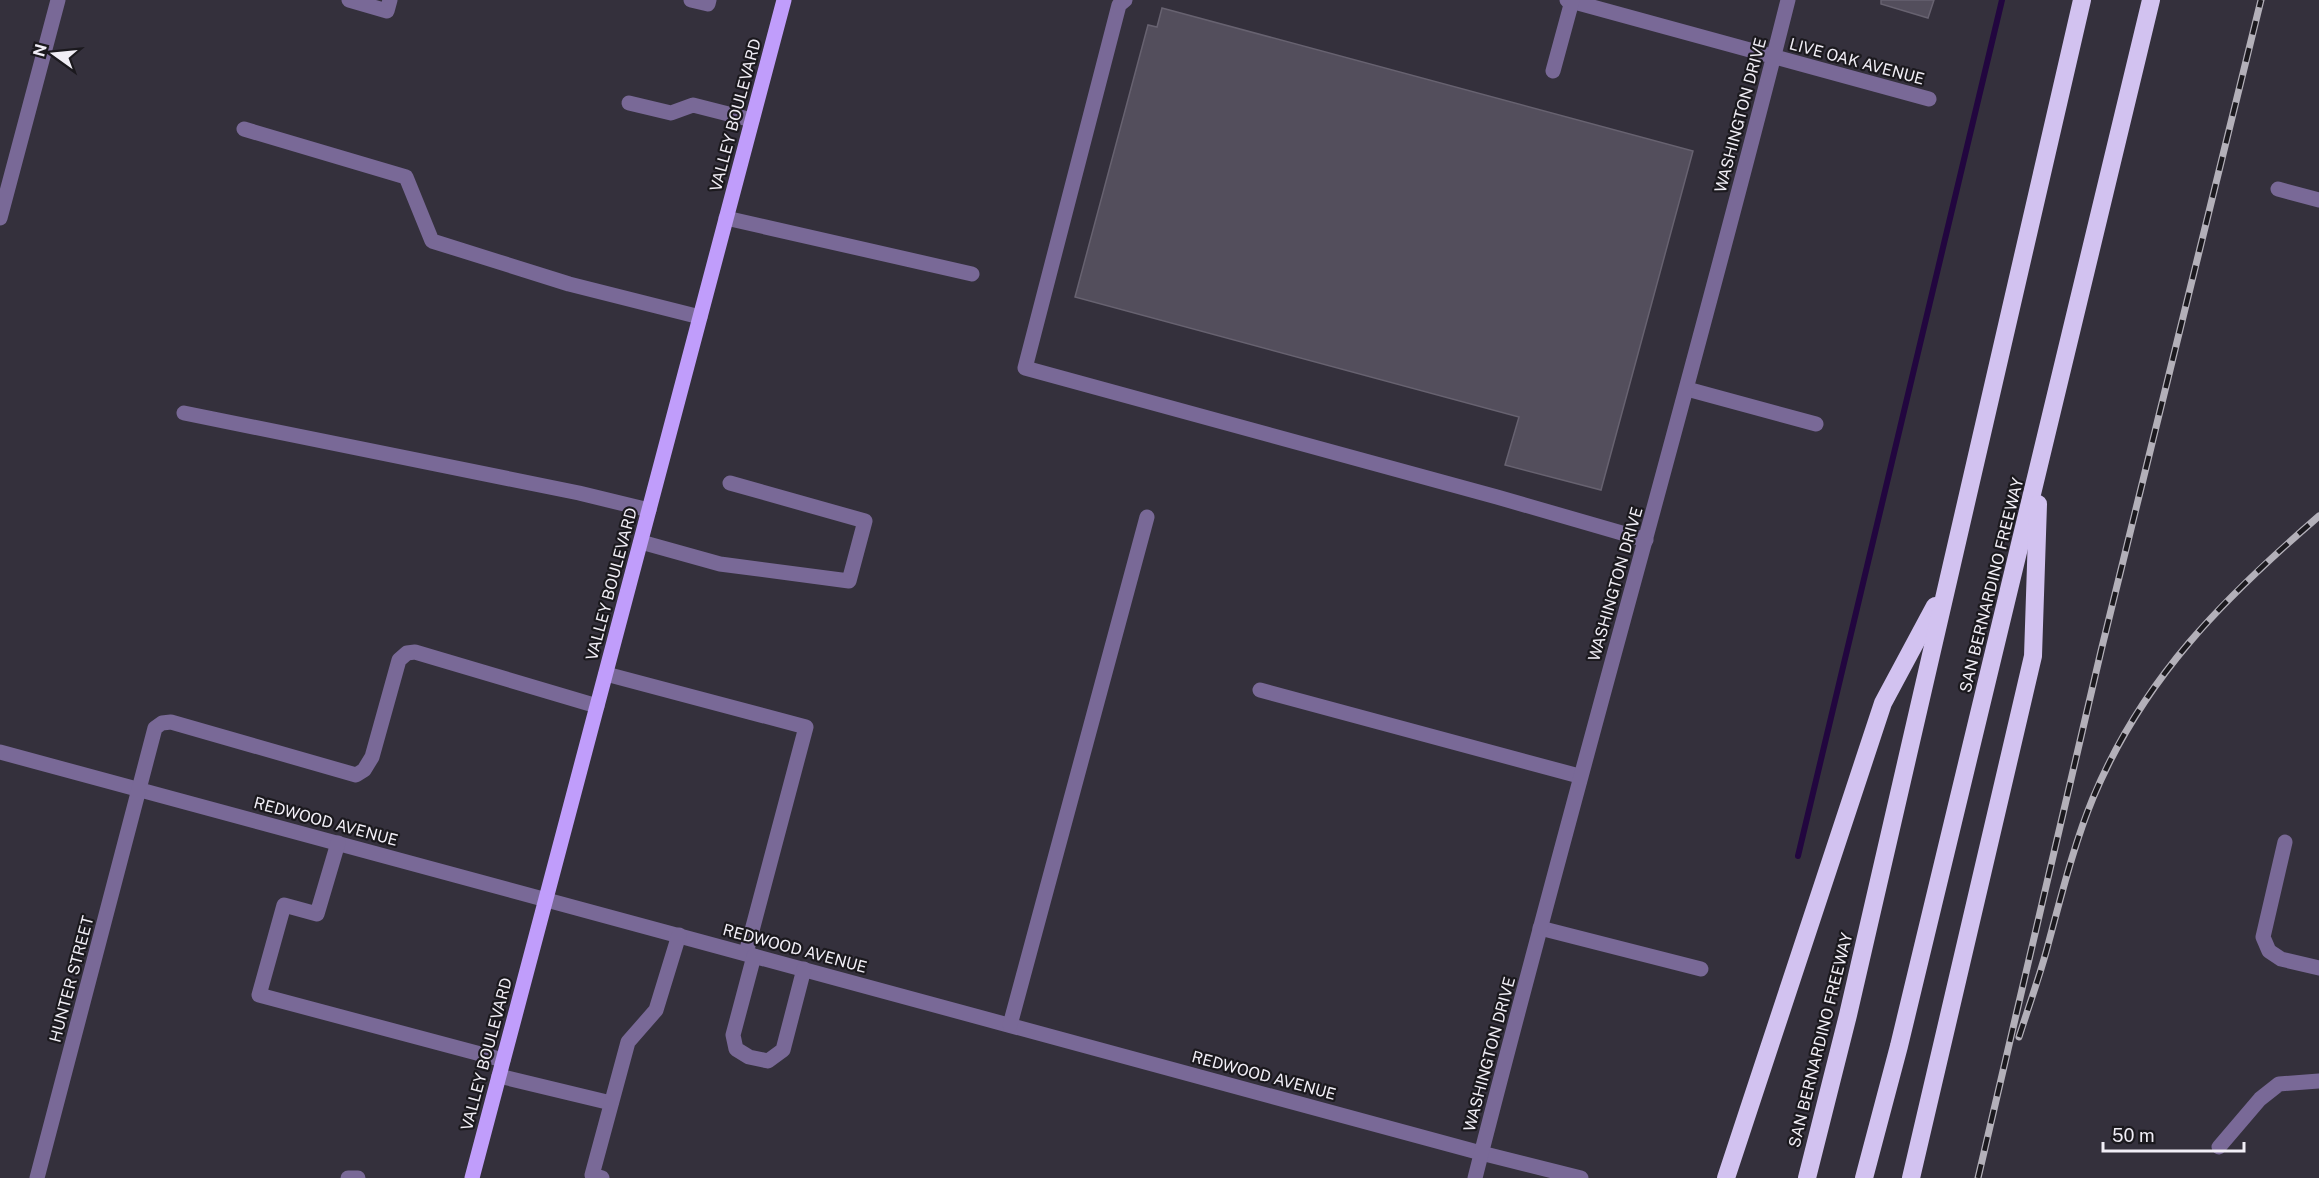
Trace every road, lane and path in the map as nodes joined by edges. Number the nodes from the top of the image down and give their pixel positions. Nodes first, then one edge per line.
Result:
1 (58, 0) edge
2 (349, 0) edge
3 (390, 0) edge
4 (691, 0) edge
5 (709, 0) edge
6 (784, 0) edge
7 (1125, 0) edge
8 (1788, 0) edge
9 (2082, 0) edge
10 (2151, 0) edge
11 (1569, 1) edge
12 (1774, 57) junction
13 (1553, 71) dead end
14 (1929, 99) dead end
15 (629, 103) dead end
16 (752, 120) junction
17 (244, 129) dead end
18 (2278, 189) dead end
19 (2319, 200) edge
20 (0, 218) edge
21 (726, 218) junction
22 (972, 274) dead end
23 (700, 317) junction
24 (1687, 389) junction
25 (184, 412) dead end
26 (1816, 424) dead end
27 (2039, 466) junction
28 (730, 483) dead end
29 (649, 510) junction
30 (1147, 517) dead end
31 (1646, 540) junction
32 (640, 542) junction
33 (1947, 584) junction
34 (606, 674) junction
35 (1260, 690) dead end
36 (597, 706) junction
37 (0, 752) edge
38 (1580, 776) junction
39 (139, 789) junction
40 (2285, 842) dead end
41 (338, 843) junction
42 (546, 899) junction
43 (1540, 928) junction
44 (678, 935) junction
45 (750, 954) junction
46 (2319, 968) edge
47 (804, 969) junction
48 (1701, 969) dead end
49 (1010, 1025) junction
50 (503, 1060) junction
51 (500, 1076) junction
52 (2319, 1081) edge
53 (611, 1103) junction
54 (2219, 1147) dead end
55 (1481, 1153) junction
56 (38, 1178) edge
57 (348, 1178) edge
58 (358, 1178) edge
59 (472, 1178) edge
60 (602, 1178) edge
61 (1475, 1178) edge
62 (1581, 1178) edge
63 (1726, 1178) edge
64 (1807, 1178) edge
65 (1864, 1178) edge
66 (1911, 1178) edge

1 - 20 street
2 - 3 street
4 - 5 street
6 - 16 main road, VALLEY BOULEVARD
7 - 31 street
8 - 12 street, WASHINGTON DRIVE
9 - 33 highway, SAN BERNARDINO FREEWAY
10 - 27 highway, SAN BERNARDINO FREEWAY
11 - 12 street, LIVE OAK AVENUE
11 - 13 street
12 - 14 street, LIVE OAK AVENUE
12 - 24 street, WASHINGTON DRIVE
15 - 16 street
16 - 21 main road, VALLEY BOULEVARD
17 - 23 street
18 - 19 street
21 - 22 street
21 - 23 main road, VALLEY BOULEVARD
23 - 29 main road, VALLEY BOULEVARD
24 - 26 street
24 - 31 street, WASHINGTON DRIVE
25 - 29 street
27 - 65 highway, SAN BERNARDINO FREEWAY
27 - 66 highway
28 - 32 street
29 - 32 main road, VALLEY BOULEVARD
30 - 49 street
31 - 38 street, WASHINGTON DRIVE
32 - 34 main road, VALLEY BOULEVARD
33 - 63 highway
33 - 64 highway, SAN BERNARDINO FREEWAY
34 - 36 main road, VALLEY BOULEVARD
34 - 45 street
35 - 38 street
36 - 39 street, HUNTER STREET
36 - 42 main road, VALLEY BOULEVARD
37 - 39 street, REDWOOD AVENUE
38 - 43 street, WASHINGTON DRIVE
39 - 41 street, REDWOOD AVENUE
39 - 56 street, HUNTER STREET
40 - 46 street
41 - 42 street, REDWOOD AVENUE
41 - 50 street
42 - 44 street, REDWOOD AVENUE
42 - 50 main road, VALLEY BOULEVARD
43 - 48 street
43 - 55 street, WASHINGTON DRIVE
44 - 45 street, REDWOOD AVENUE
44 - 53 street
45 - 47 street, REDWOOD AVENUE
45 - 47 street
47 - 49 street, REDWOOD AVENUE
49 - 55 street, REDWOOD AVENUE
50 - 51 main road, VALLEY BOULEVARD
51 - 53 street
51 - 59 main road, VALLEY BOULEVARD
52 - 54 street
53 - 60 street
55 - 61 street, WASHINGTON DRIVE
55 - 62 street, REDWOOD AVENUE
57 - 58 street

